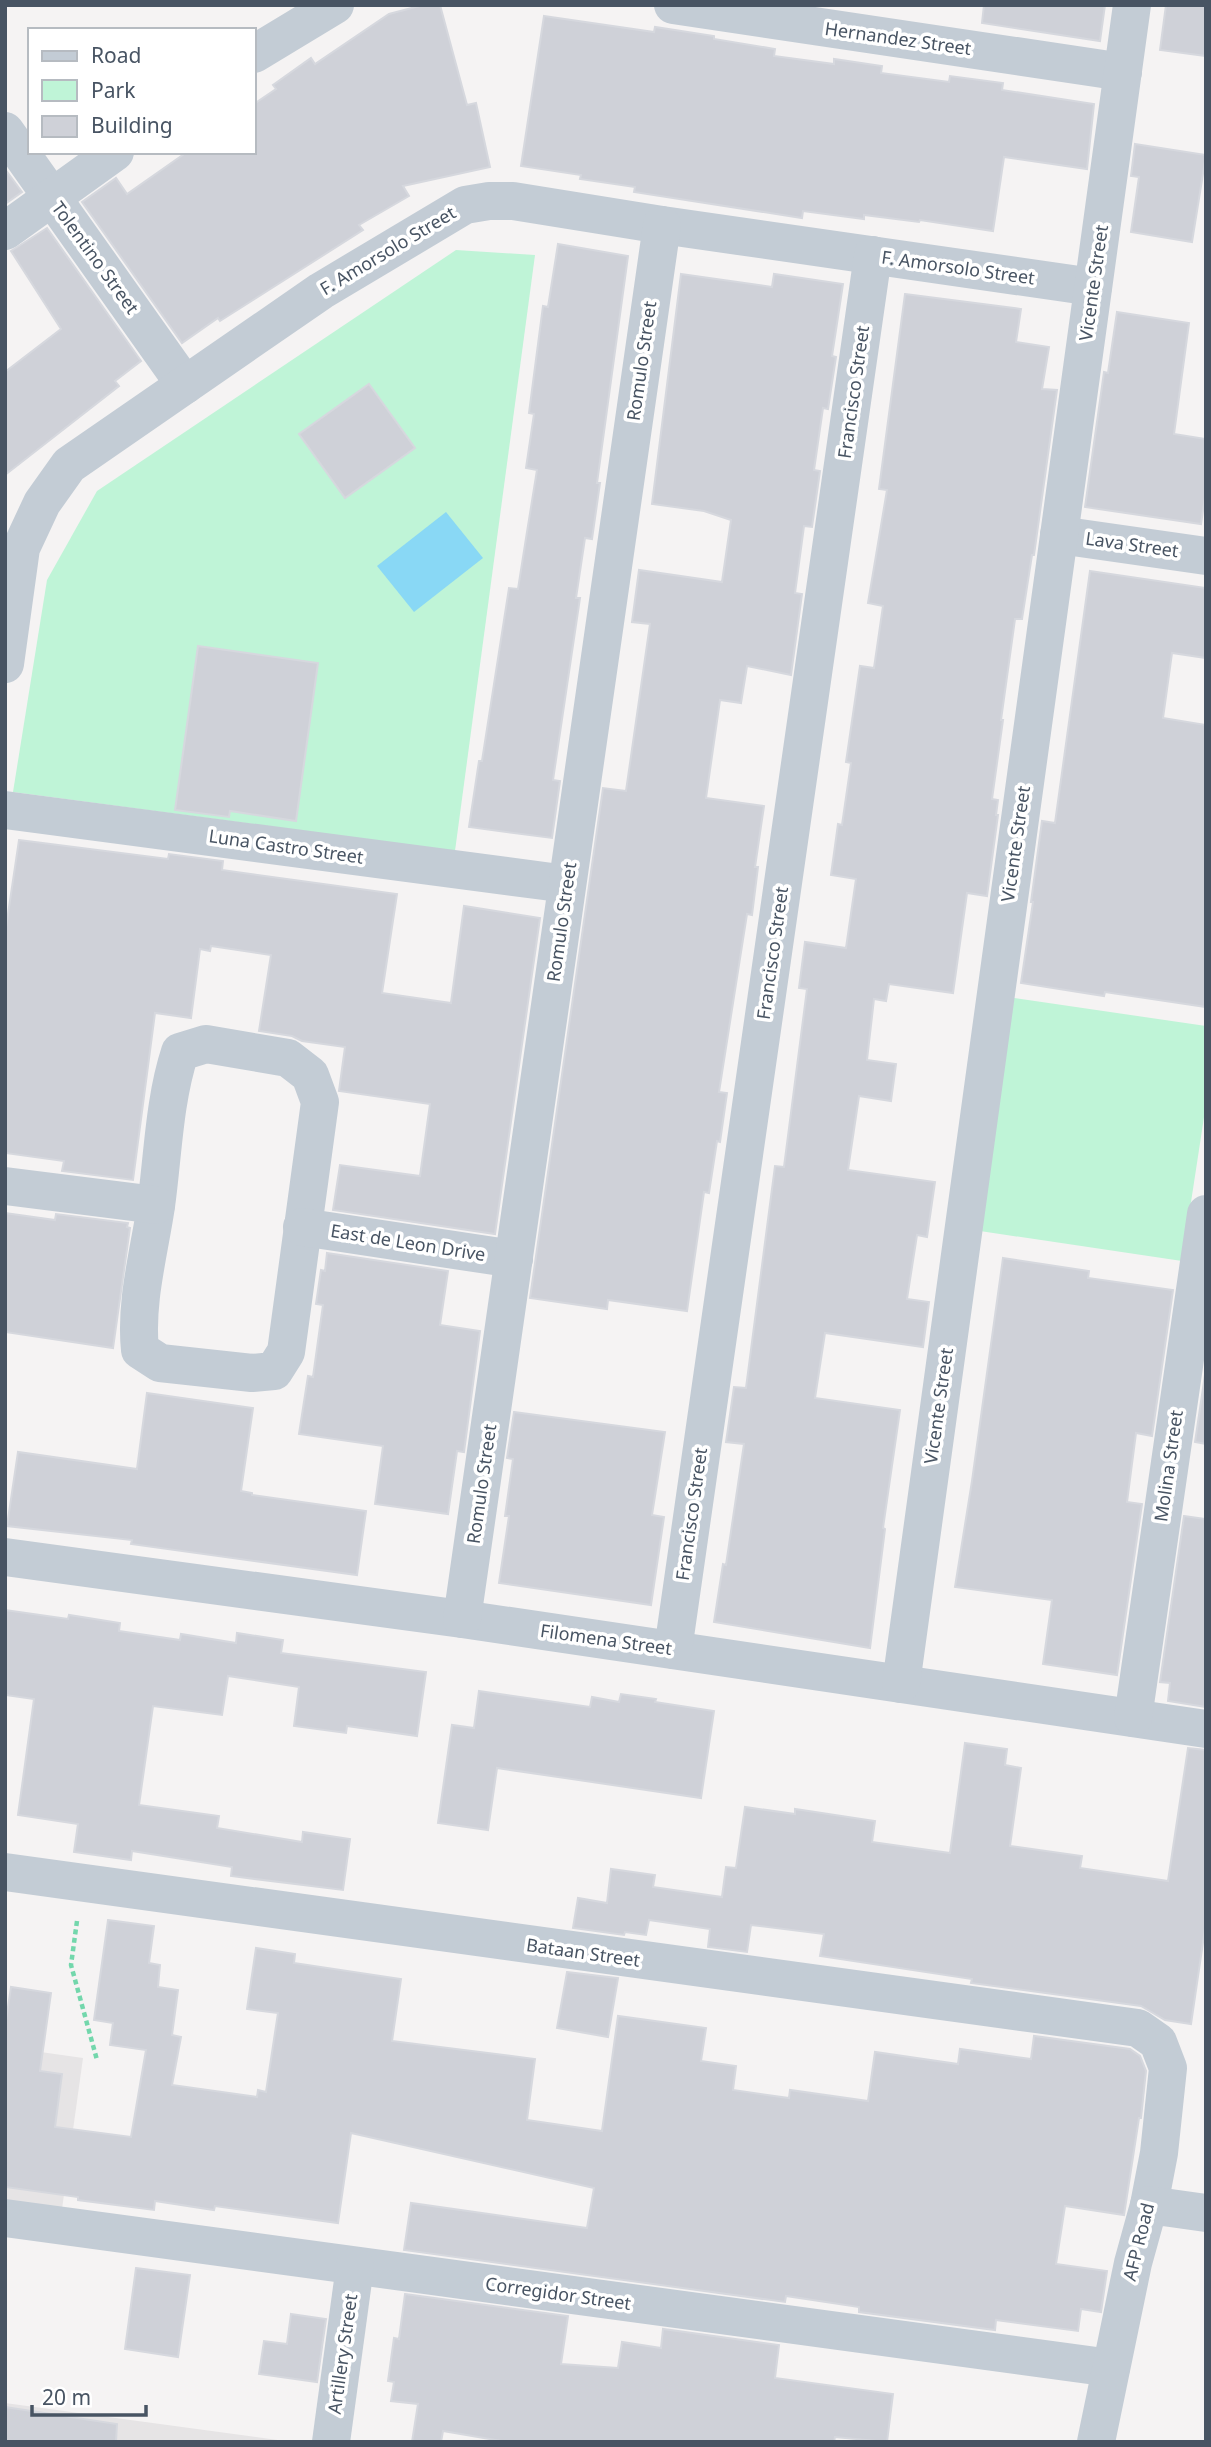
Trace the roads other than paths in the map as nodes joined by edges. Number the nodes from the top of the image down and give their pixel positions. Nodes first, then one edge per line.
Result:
1 (335, 5) edge
2 (673, 5) edge
3 (1132, 5) edge
4 (256, 53) edge
5 (1123, 72) junction
6 (5, 131) edge
7 (112, 154) edge
8 (51, 197) junction
9 (662, 225) junction
10 (5, 231) edge
11 (873, 255) junction
12 (1093, 287) junction
13 (185, 385) junction
14 (1059, 535) junction
15 (1206, 556) edge
16 (5, 664) edge
17 (5, 810) edge
18 (567, 884) junction
19 (5, 1186) edge
20 (156, 1205) junction
21 (1206, 1214) edge
22 (302, 1227) junction
23 (514, 1259) junction
24 (5, 1557) edge
25 (462, 1619) junction
26 (673, 1650) junction
27 (901, 1684) junction
28 (1133, 1718) junction
29 (1206, 1729) edge
30 (5, 1872) edge
31 (1158, 2042) joint
32 (1149, 2205) junction
33 (1206, 2213) edge
34 (5, 2218) edge
35 (355, 2266) junction
36 (1111, 2368) junction
37 (331, 2442) edge
38 (1096, 2442) edge

1 - 4 street
2 - 5 street, Hernandez Street
3 - 5 street, Vicente Street
5 - 12 street, Vicente Street
6 - 8 street, Tolentino Street
7 - 8 street
8 - 10 street
8 - 13 street, Tolentino Street
9 - 11 street, F. Amorsolo Street
9 - 13 street, F. Amorsolo Street
9 - 18 street, Romulo Street
11 - 12 street, F. Amorsolo Street
11 - 26 street, Francisco Street
12 - 14 street, Vicente Street
13 - 16 street, F. Amorsolo Street
14 - 15 street, Lava Street
14 - 27 street, Vicente Street
17 - 18 street, Luna Castro Street
18 - 23 street, Romulo Street
19 - 20 street
20 - 22 street
20 - 22 street
21 - 28 street, Molina Street
22 - 23 street, East de Leon Drive
23 - 25 street, Romulo Street
24 - 25 street, Filomena Street
25 - 26 street, Filomena Street
26 - 27 street, Filomena Street
27 - 28 street, Filomena Street
28 - 29 street, Filomena Street
30 - 31 street, Bataan Street
31 - 32 street, AFP Road
32 - 33 street
32 - 36 street, AFP Road
34 - 35 street, Corregidor Street
35 - 36 street, Corregidor Street
35 - 37 street, Artillery Street
36 - 38 street, AFP Road

